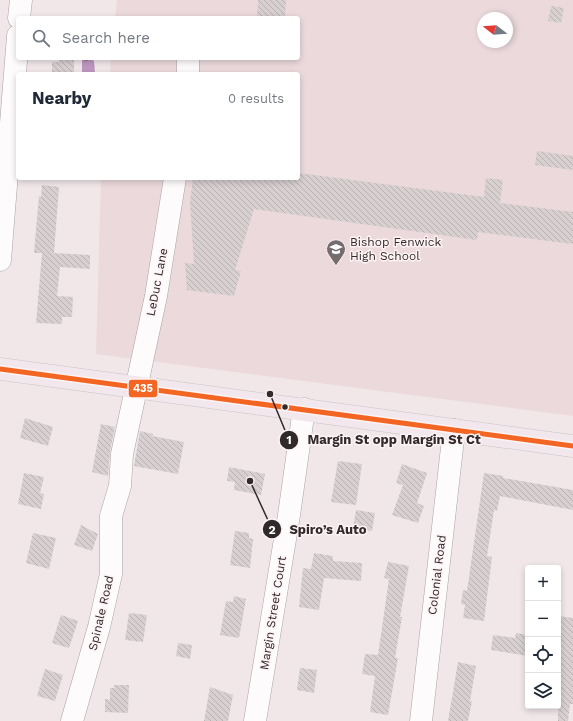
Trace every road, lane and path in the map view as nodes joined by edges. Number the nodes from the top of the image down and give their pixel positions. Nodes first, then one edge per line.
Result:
1 (21, 0) edge
2 (19, 16) edge
3 (16, 60) edge
4 (175, 180) edge
5 (0, 260) edge
6 (0, 369) edge
7 (135, 386) junction
8 (304, 410) junction
9 (454, 430) junction
10 (573, 446) edge
11 (72, 721) edge
12 (255, 721) edge
13 (421, 721) edge

1 - 2 street
3 - 5 street
4 - 7 street, LeDuc Lane
6 - 7 main road
7 - 8 main road
7 - 11 street, Spinale Road
8 - 9 main road
8 - 12 street, Margin Street Court
9 - 10 main road
9 - 13 street, Colonial Road

